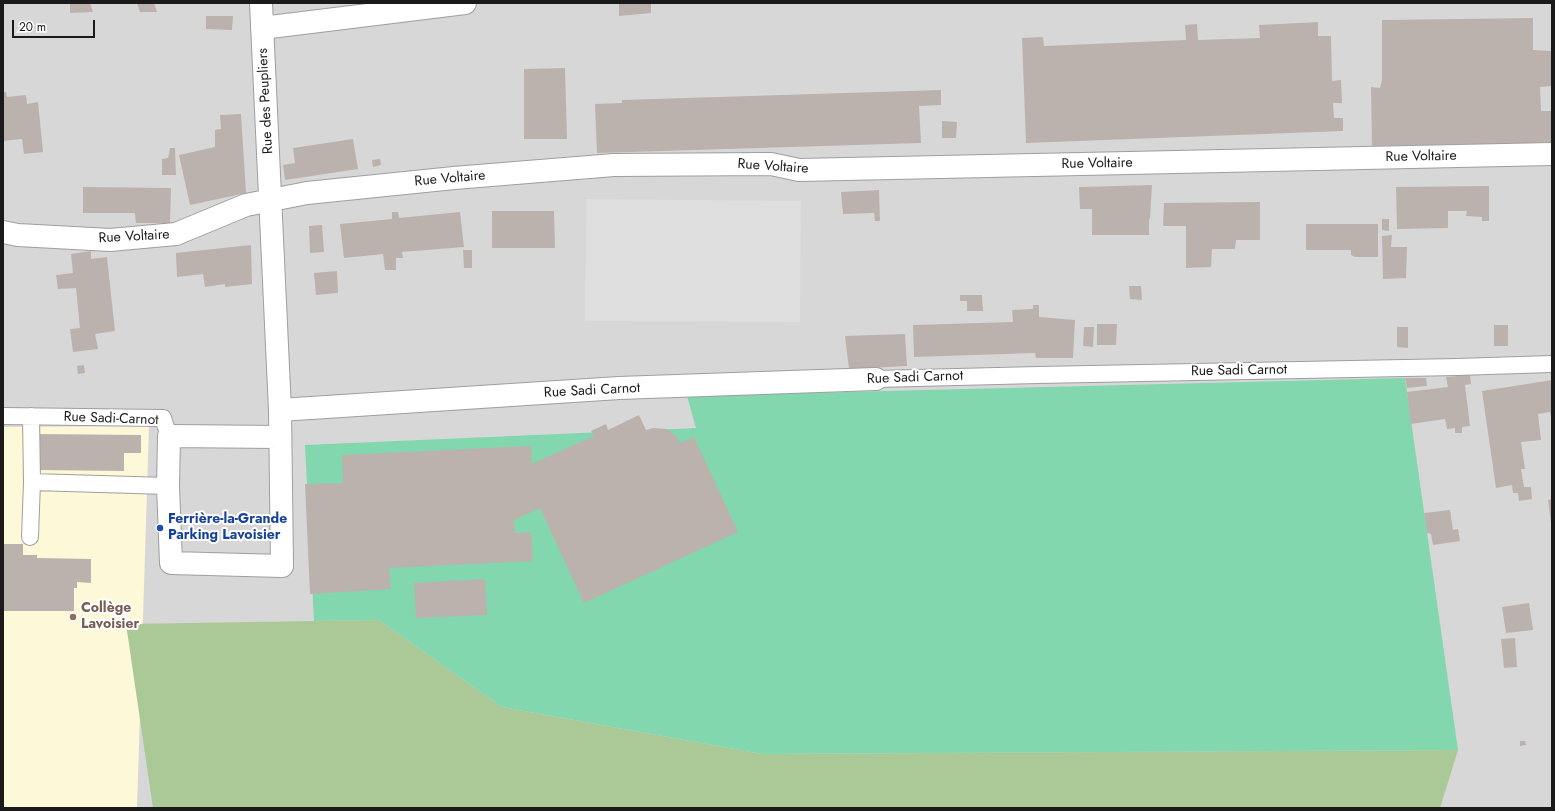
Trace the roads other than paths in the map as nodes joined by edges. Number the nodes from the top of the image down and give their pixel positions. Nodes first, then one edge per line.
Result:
1 (261, 3) edge
2 (464, 3) edge
3 (262, 28) junction
4 (1552, 154) edge
5 (270, 200) junction
6 (3, 232) edge
7 (1552, 364) edge
8 (876, 379) joint
9 (280, 410) junction
10 (3, 416) edge
11 (31, 416) junction
12 (169, 436) junction
13 (279, 437) junction
14 (32, 482) junction
15 (168, 486) junction
16 (30, 537) dead end

1 - 3 street, Rue des Peupliers
2 - 3 street
3 - 5 street, Rue des Peupliers
4 - 5 street, Rue Voltaire
5 - 6 street, Rue Voltaire
5 - 9 street, Rue des Peupliers
7 - 8 lane, Rue Sadi Carnot
8 - 9 street, Rue Sadi Carnot
9 - 13 street, Rue des Peupliers
10 - 11 lane, Rue Sadi-Carnot
11 - 12 lane, Rue Sadi-Carnot
11 - 14 lane
12 - 13 street, Rue Sadi-Carnot
12 - 15 street
13 - 15 street, Rue des Peupliers
14 - 15 lane
14 - 16 lane

